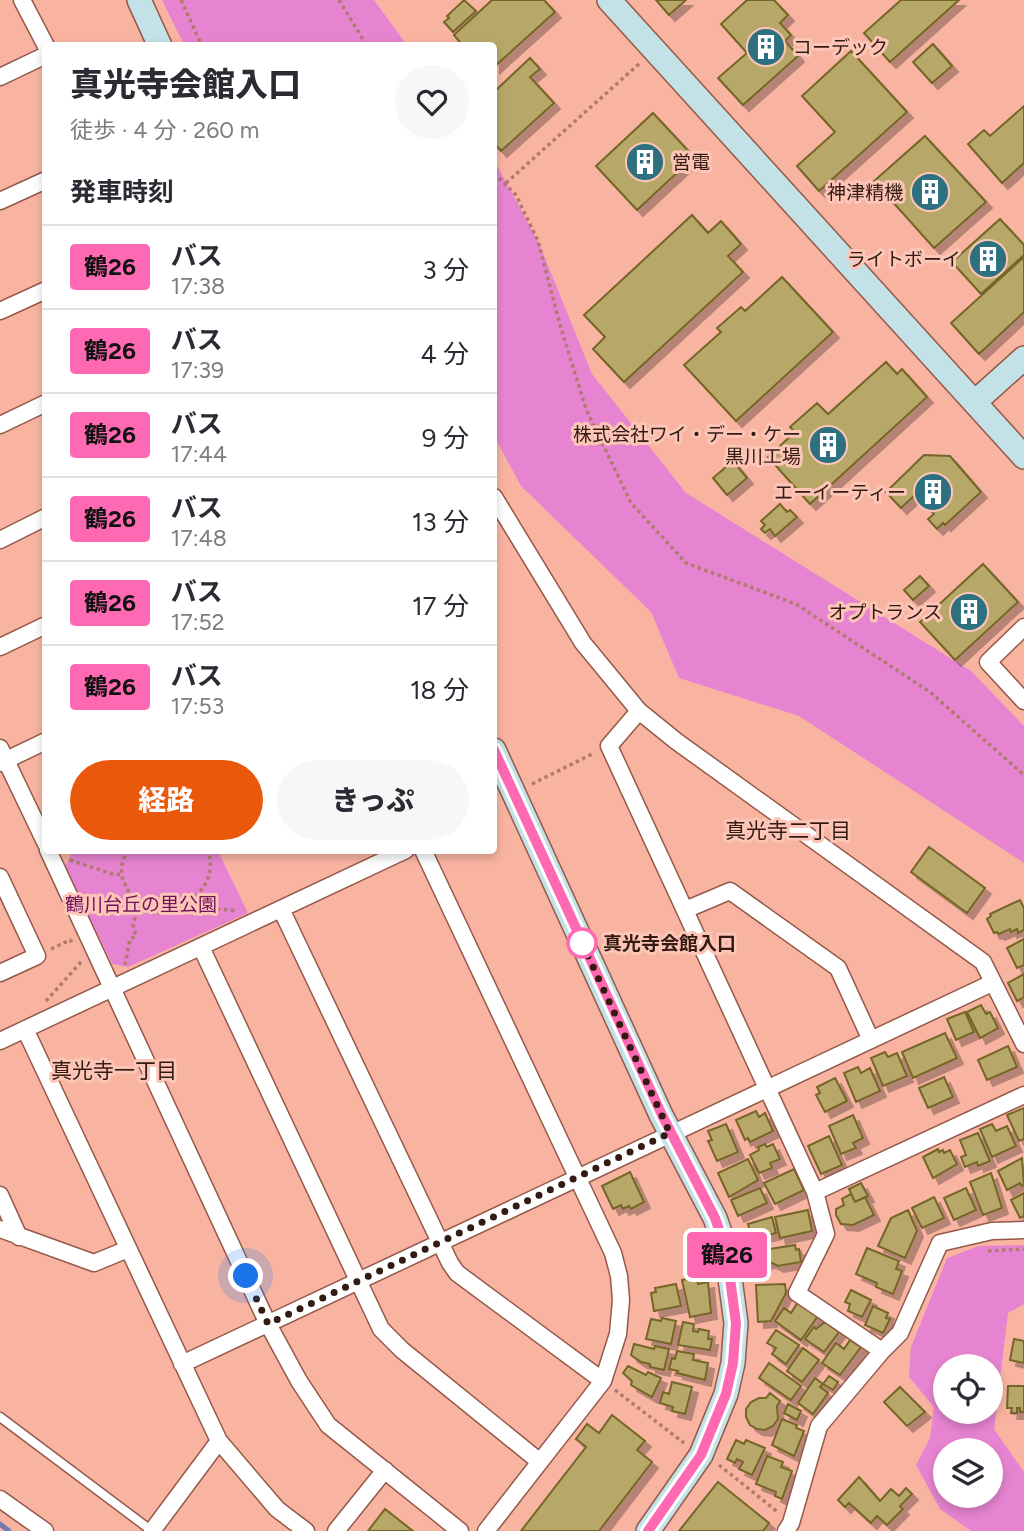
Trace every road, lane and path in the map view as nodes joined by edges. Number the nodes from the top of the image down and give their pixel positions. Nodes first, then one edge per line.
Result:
1 (22, 0) edge
2 (139, 0) edge
3 (181, 0) edge
4 (339, 0) edge
5 (609, 0) edge
6 (44, 42) edge
7 (158, 42) edge
8 (200, 42) edge
9 (365, 42) edge
10 (654, 50) junction
11 (42, 57) edge
12 (0, 77) edge
13 (497, 176) edge
14 (42, 182) edge
15 (506, 183) junction
16 (0, 201) edge
17 (42, 292) edge
18 (0, 311) edge
19 (1024, 358) edge
20 (975, 402) junction
21 (42, 405) edge
22 (0, 425) edge
23 (1024, 457) edge
24 (497, 502) edge
25 (42, 519) edge
26 (509, 524) junction
27 (497, 530) edge
28 (0, 540) edge
29 (42, 627) edge
30 (1024, 628) edge
31 (0, 647) edge
32 (1024, 701) edge
33 (639, 711) junction
34 (42, 742) edge
35 (608, 746) junction
36 (497, 756) edge
37 (2, 757) edge
38 (1024, 775) edge
39 (514, 793) junction
40 (42, 830) edge
41 (55, 854) edge
42 (59, 854) edge
43 (127, 854) edge
44 (208, 854) edge
45 (398, 854) edge
46 (425, 854) edge
47 (121, 874) junction
48 (0, 877) edge
49 (195, 899) junction
50 (138, 907) junction
51 (281, 909) junction
52 (685, 910) junction
53 (246, 926) junction
54 (201, 947) junction
55 (76, 951) dead end
56 (37, 956) junction
57 (116, 970) dead end
58 (0, 973) edge
59 (992, 982) junction
60 (112, 989) junction
61 (54, 990) dead end
62 (97, 996) junction
63 (25, 1029) junction
64 (871, 1040) junction
65 (0, 1041) edge
66 (1024, 1044) edge
67 (767, 1088) junction
68 (1024, 1095) edge
69 (670, 1133) junction
70 (578, 1177) junction
71 (815, 1192) junction
72 (0, 1195) edge
73 (0, 1229) edge
74 (1024, 1230) edge
75 (19, 1237) junction
76 (440, 1242) junction
77 (128, 1249) junction
78 (357, 1281) junction
79 (268, 1324) junction
80 (882, 1351) junction
81 (182, 1364) junction
82 (609, 1385) junction
83 (0, 1417) edge
84 (219, 1441) junction
85 (688, 1446) dead end
86 (540, 1462) junction
87 (717, 1464) dead end
88 (385, 1470) junction
89 (0, 1499) edge
90 (789, 1525) edge
91 (45, 1531) edge
92 (152, 1531) edge
93 (306, 1531) edge
94 (336, 1531) edge
95 (460, 1531) edge
96 (486, 1531) edge
97 (648, 1531) edge

1 - 6 street
2 - 7 street
3 - 8 path
4 - 9 path
5 - 10 street
10 - 15 path
10 - 20 street
11 - 12 street
13 - 15 path
14 - 16 street
15 - 38 path
17 - 18 street
19 - 20 street
20 - 23 street
21 - 22 street
24 - 26 street
25 - 28 street
26 - 27 street
26 - 33 street
29 - 31 street
30 - 32 street
33 - 35 street
33 - 59 street
34 - 37 street
35 - 39 path
35 - 52 street
36 - 39 street
37 - 40 street
39 - 69 street
41 - 60 street
42 - 47 path
43 - 47 path
44 - 49 path
45 - 51 street
46 - 70 street
47 - 50 path
48 - 56 street
49 - 50 path
49 - 53 path
50 - 57 path
51 - 53 street
51 - 76 street
52 - 64 street
52 - 67 street
53 - 54 street
54 - 60 street
54 - 78 street
55 - 56 path
56 - 58 street
59 - 64 street
59 - 66 street
60 - 62 street
60 - 79 street
61 - 62 path
62 - 63 street
63 - 65 street
63 - 77 street
64 - 67 street
67 - 69 street
67 - 71 street
68 - 71 street
69 - 70 street
69 - 97 street
70 - 76 street
70 - 82 street
71 - 80 street
72 - 75 street
73 - 75 street
74 - 80 street
75 - 77 street
76 - 78 street
76 - 82 street
77 - 81 street
78 - 79 street
78 - 86 street
79 - 81 street
79 - 88 street
80 - 90 street
81 - 84 street
82 - 85 path
82 - 86 street
83 - 92 lane
84 - 92 street
84 - 93 street
86 - 96 street
87 - 90 path
88 - 94 street
88 - 95 street
89 - 91 street

